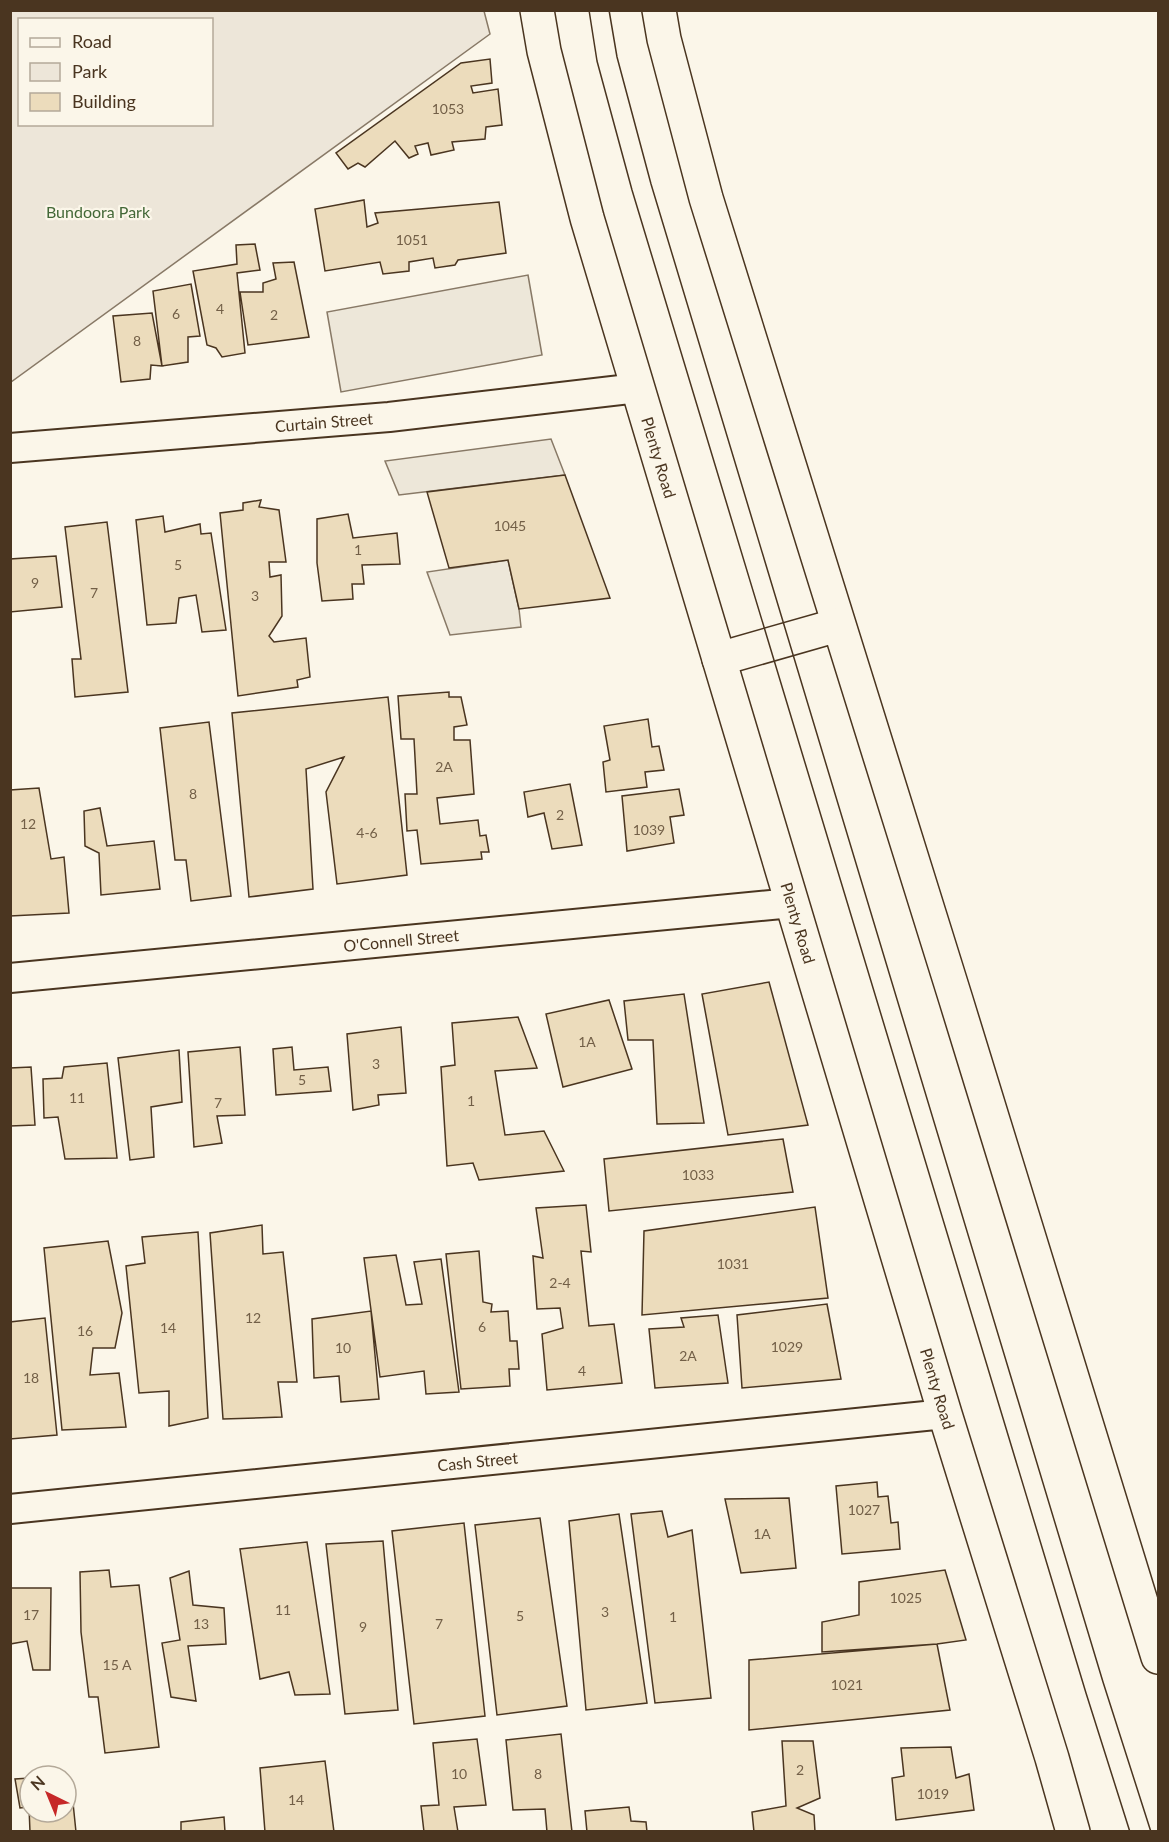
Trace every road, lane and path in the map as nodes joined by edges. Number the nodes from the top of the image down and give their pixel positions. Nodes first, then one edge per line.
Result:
1 (537, 10) edge
2 (659, 10) edge
3 (638, 388) junction
4 (10, 448) edge
5 (838, 625) junction
6 (719, 658) junction
7 (792, 903) junction
8 (10, 978) edge
9 (945, 1414) junction
10 (10, 1509) edge
11 (1158, 1658) edge
12 (1073, 1832) edge

1 - 3 highway, Plenty Road
2 - 5 highway
3 - 4 street, Curtain Street
3 - 6 highway, Plenty Road
5 - 6 highway
5 - 11 highway
6 - 7 highway, Plenty Road
7 - 8 street, O'Connell Street
7 - 9 highway, Plenty Road
9 - 10 street, Cash Street
9 - 12 highway, Plenty Road

